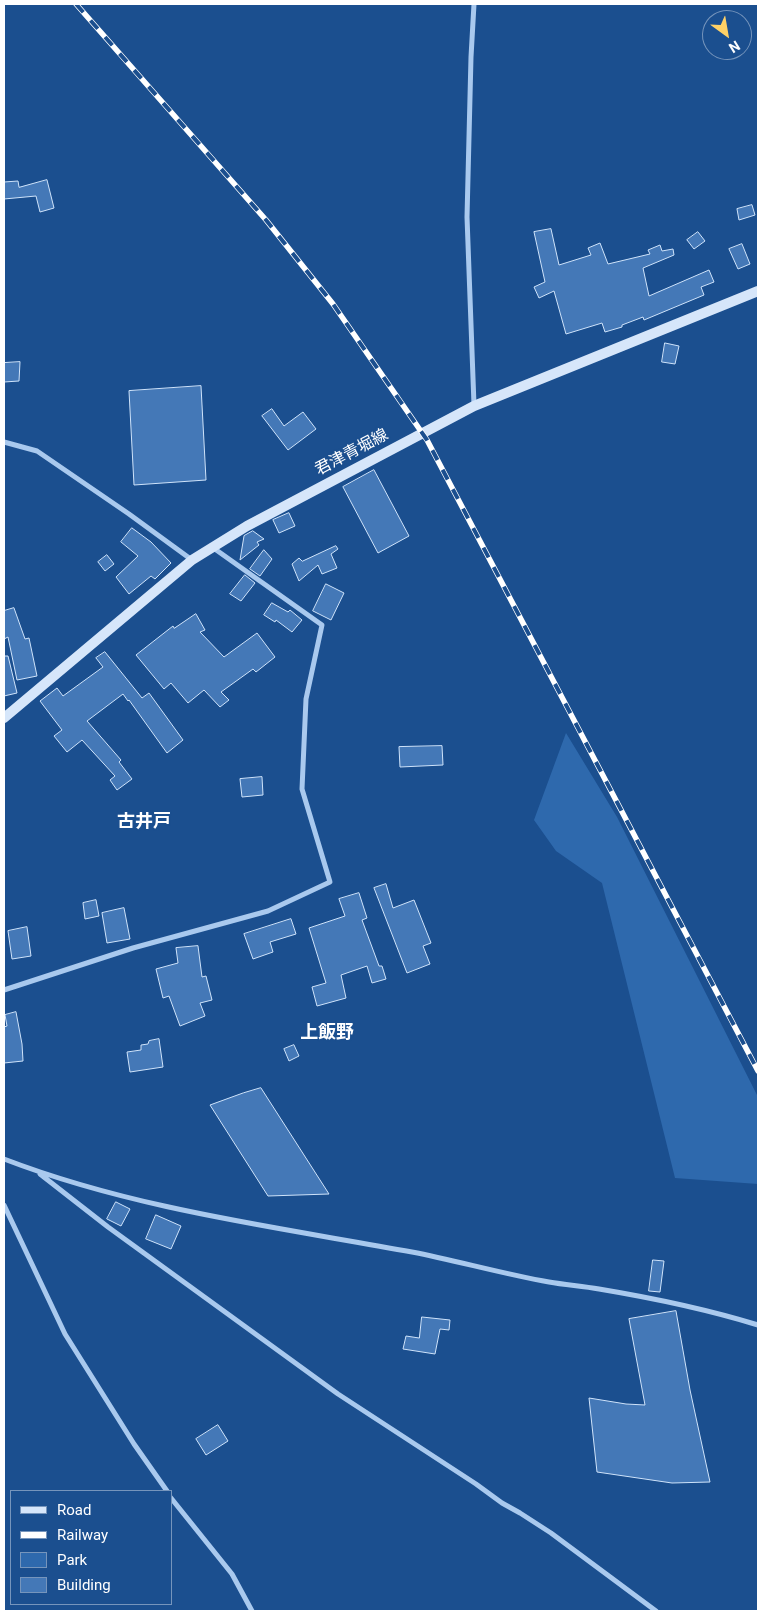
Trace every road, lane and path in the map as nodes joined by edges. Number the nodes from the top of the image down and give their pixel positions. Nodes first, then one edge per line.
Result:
1 (474, 4) edge
2 (758, 291) edge
3 (474, 406) junction
4 (4, 442) edge
5 (212, 547) junction
6 (192, 560) junction
7 (4, 718) edge
8 (4, 990) edge
9 (4, 1158) edge
10 (38, 1172) junction
11 (4, 1205) edge
12 (758, 1325) edge
13 (166, 1490) edge
14 (172, 1499) edge
15 (252, 1611) edge
16 (656, 1611) edge

1 - 3 street
2 - 3 main road, 君津青堀線
3 - 5 main road, 君津青堀線
4 - 6 street
5 - 6 main road, 君津青堀線
5 - 8 street
6 - 7 main road, 君津青堀線
9 - 10 street
10 - 12 street
10 - 16 street
11 - 13 street
14 - 15 street

